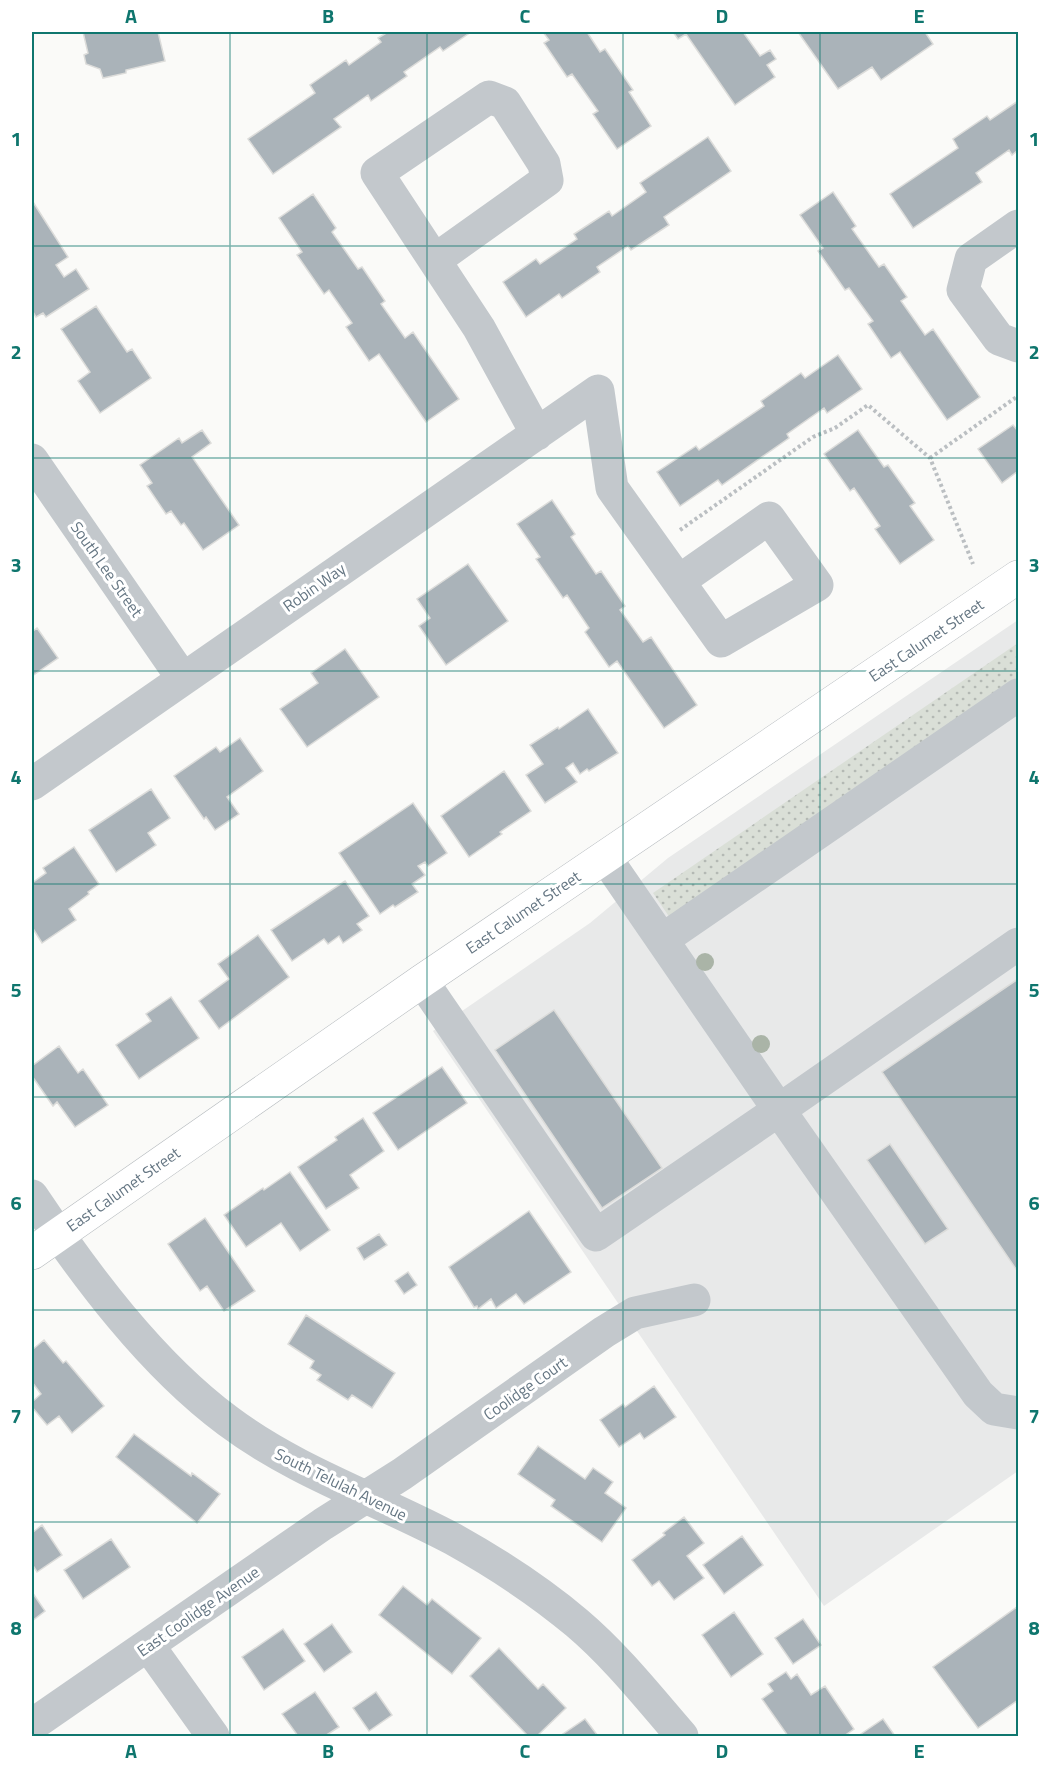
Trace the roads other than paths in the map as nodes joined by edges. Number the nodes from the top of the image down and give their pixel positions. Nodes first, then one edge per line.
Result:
1 (1018, 226) edge
2 (435, 260) junction
3 (1018, 346) edge
4 (537, 434) junction
5 (32, 460) edge
6 (1018, 578) edge
7 (679, 581) dead end
8 (183, 679) junction
9 (1018, 695) edge
10 (32, 784) edge
11 (605, 857) junction
12 (662, 940) junction
13 (1018, 944) edge
14 (422, 981) junction
15 (779, 1110) junction
16 (32, 1196) edge
17 (58, 1234) junction
18 (32, 1252) edge
19 (694, 1300) dead end
20 (1018, 1413) edge
21 (364, 1497) junction
22 (148, 1645) junction
23 (32, 1725) edge
24 (213, 1737) edge
25 (681, 1737) edge

1 - 3 street
2 - 2 street
2 - 4 street
4 - 7 street, Robin Way
4 - 8 street, Robin Way
5 - 8 street, South Lee Street
6 - 11 main road, East Calumet Street
8 - 10 street, Robin Way
9 - 12 street
11 - 12 street
11 - 14 main road, East Calumet Street
12 - 15 street
13 - 15 street
14 - 15 street
14 - 17 main road, East Calumet Street
15 - 20 street
16 - 17 street, South Telulah Avenue
17 - 18 main road, East Calumet Street
17 - 21 street, South Telulah Avenue
19 - 21 street, Coolidge Court
21 - 22 street, East Coolidge Avenue
21 - 25 street, South Telulah Avenue
22 - 23 street, East Coolidge Avenue
22 - 24 street

